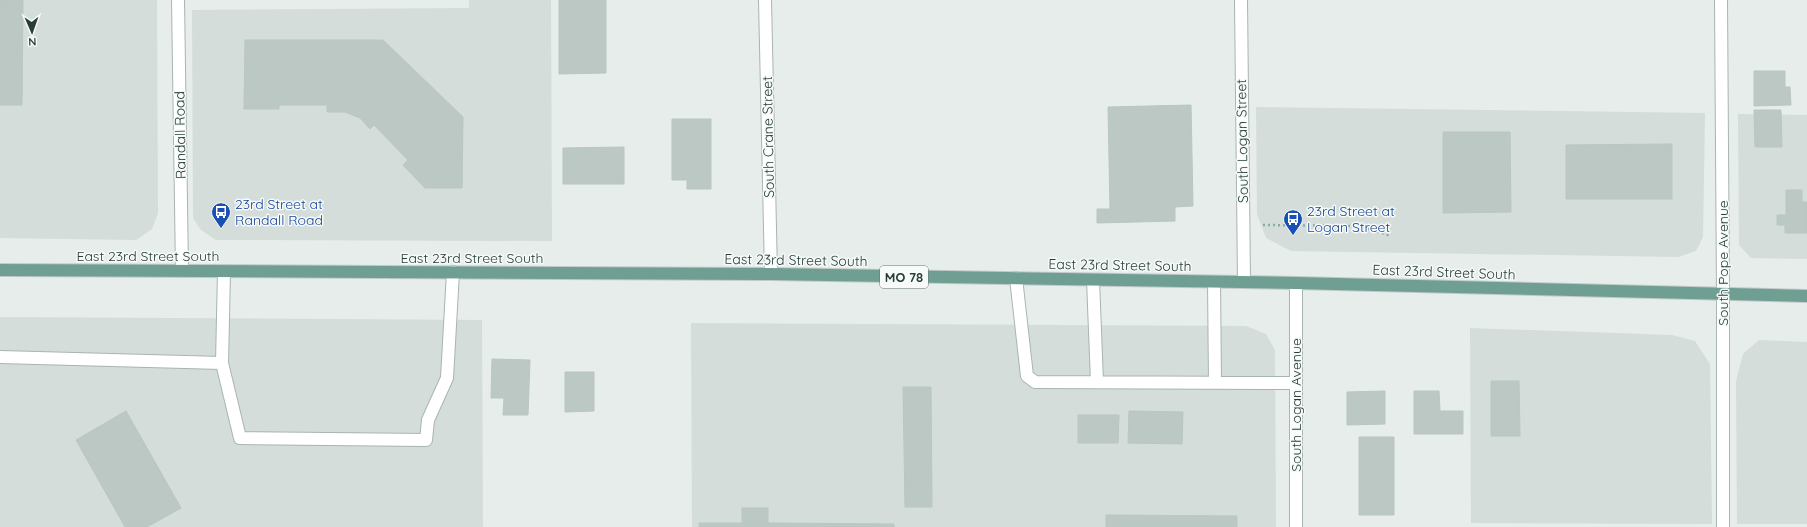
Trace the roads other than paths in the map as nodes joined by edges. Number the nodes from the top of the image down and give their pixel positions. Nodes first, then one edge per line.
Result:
1 (178, 0) edge
2 (765, 0) edge
3 (1241, 0) edge
4 (1721, 0) edge
5 (0, 270) edge
6 (182, 271) junction
7 (224, 271) junction
8 (452, 272) junction
9 (771, 274) junction
10 (1016, 278) junction
11 (1093, 280) junction
12 (1214, 282) junction
13 (1244, 282) junction
14 (1296, 283) junction
15 (1724, 294) junction
16 (1807, 296) edge
17 (0, 357) edge
18 (222, 363) junction
19 (1097, 382) junction
20 (1215, 383) junction
21 (1296, 383) junction
22 (1296, 527) edge
23 (1723, 527) edge

1 - 6 street, Randall Road
2 - 9 street, South Crane Street
3 - 13 street, South Logan Street
4 - 15 street, South Pope Avenue
5 - 6 main road, East 23rd Street South / MO 78
6 - 7 main road, East 23rd Street South / MO 78
7 - 8 main road, East 23rd Street South / MO 78
7 - 18 street
8 - 9 main road, East 23rd Street South / MO 78
8 - 18 street
9 - 10 main road, East 23rd Street South / MO 78
10 - 11 main road, East 23rd Street South / MO 78
10 - 19 street
11 - 12 main road, East 23rd Street South / MO 78
11 - 19 street
12 - 13 main road, East 23rd Street South / MO 78
12 - 20 street
13 - 14 main road, East 23rd Street South / MO 78
14 - 15 main road, East 23rd Street South / MO 78
14 - 21 street, South Logan Avenue
15 - 16 main road, East 23rd Street South / MO 78
15 - 23 street, South Pope Avenue
17 - 18 street
19 - 20 street
20 - 21 street
21 - 22 street, South Logan Avenue

